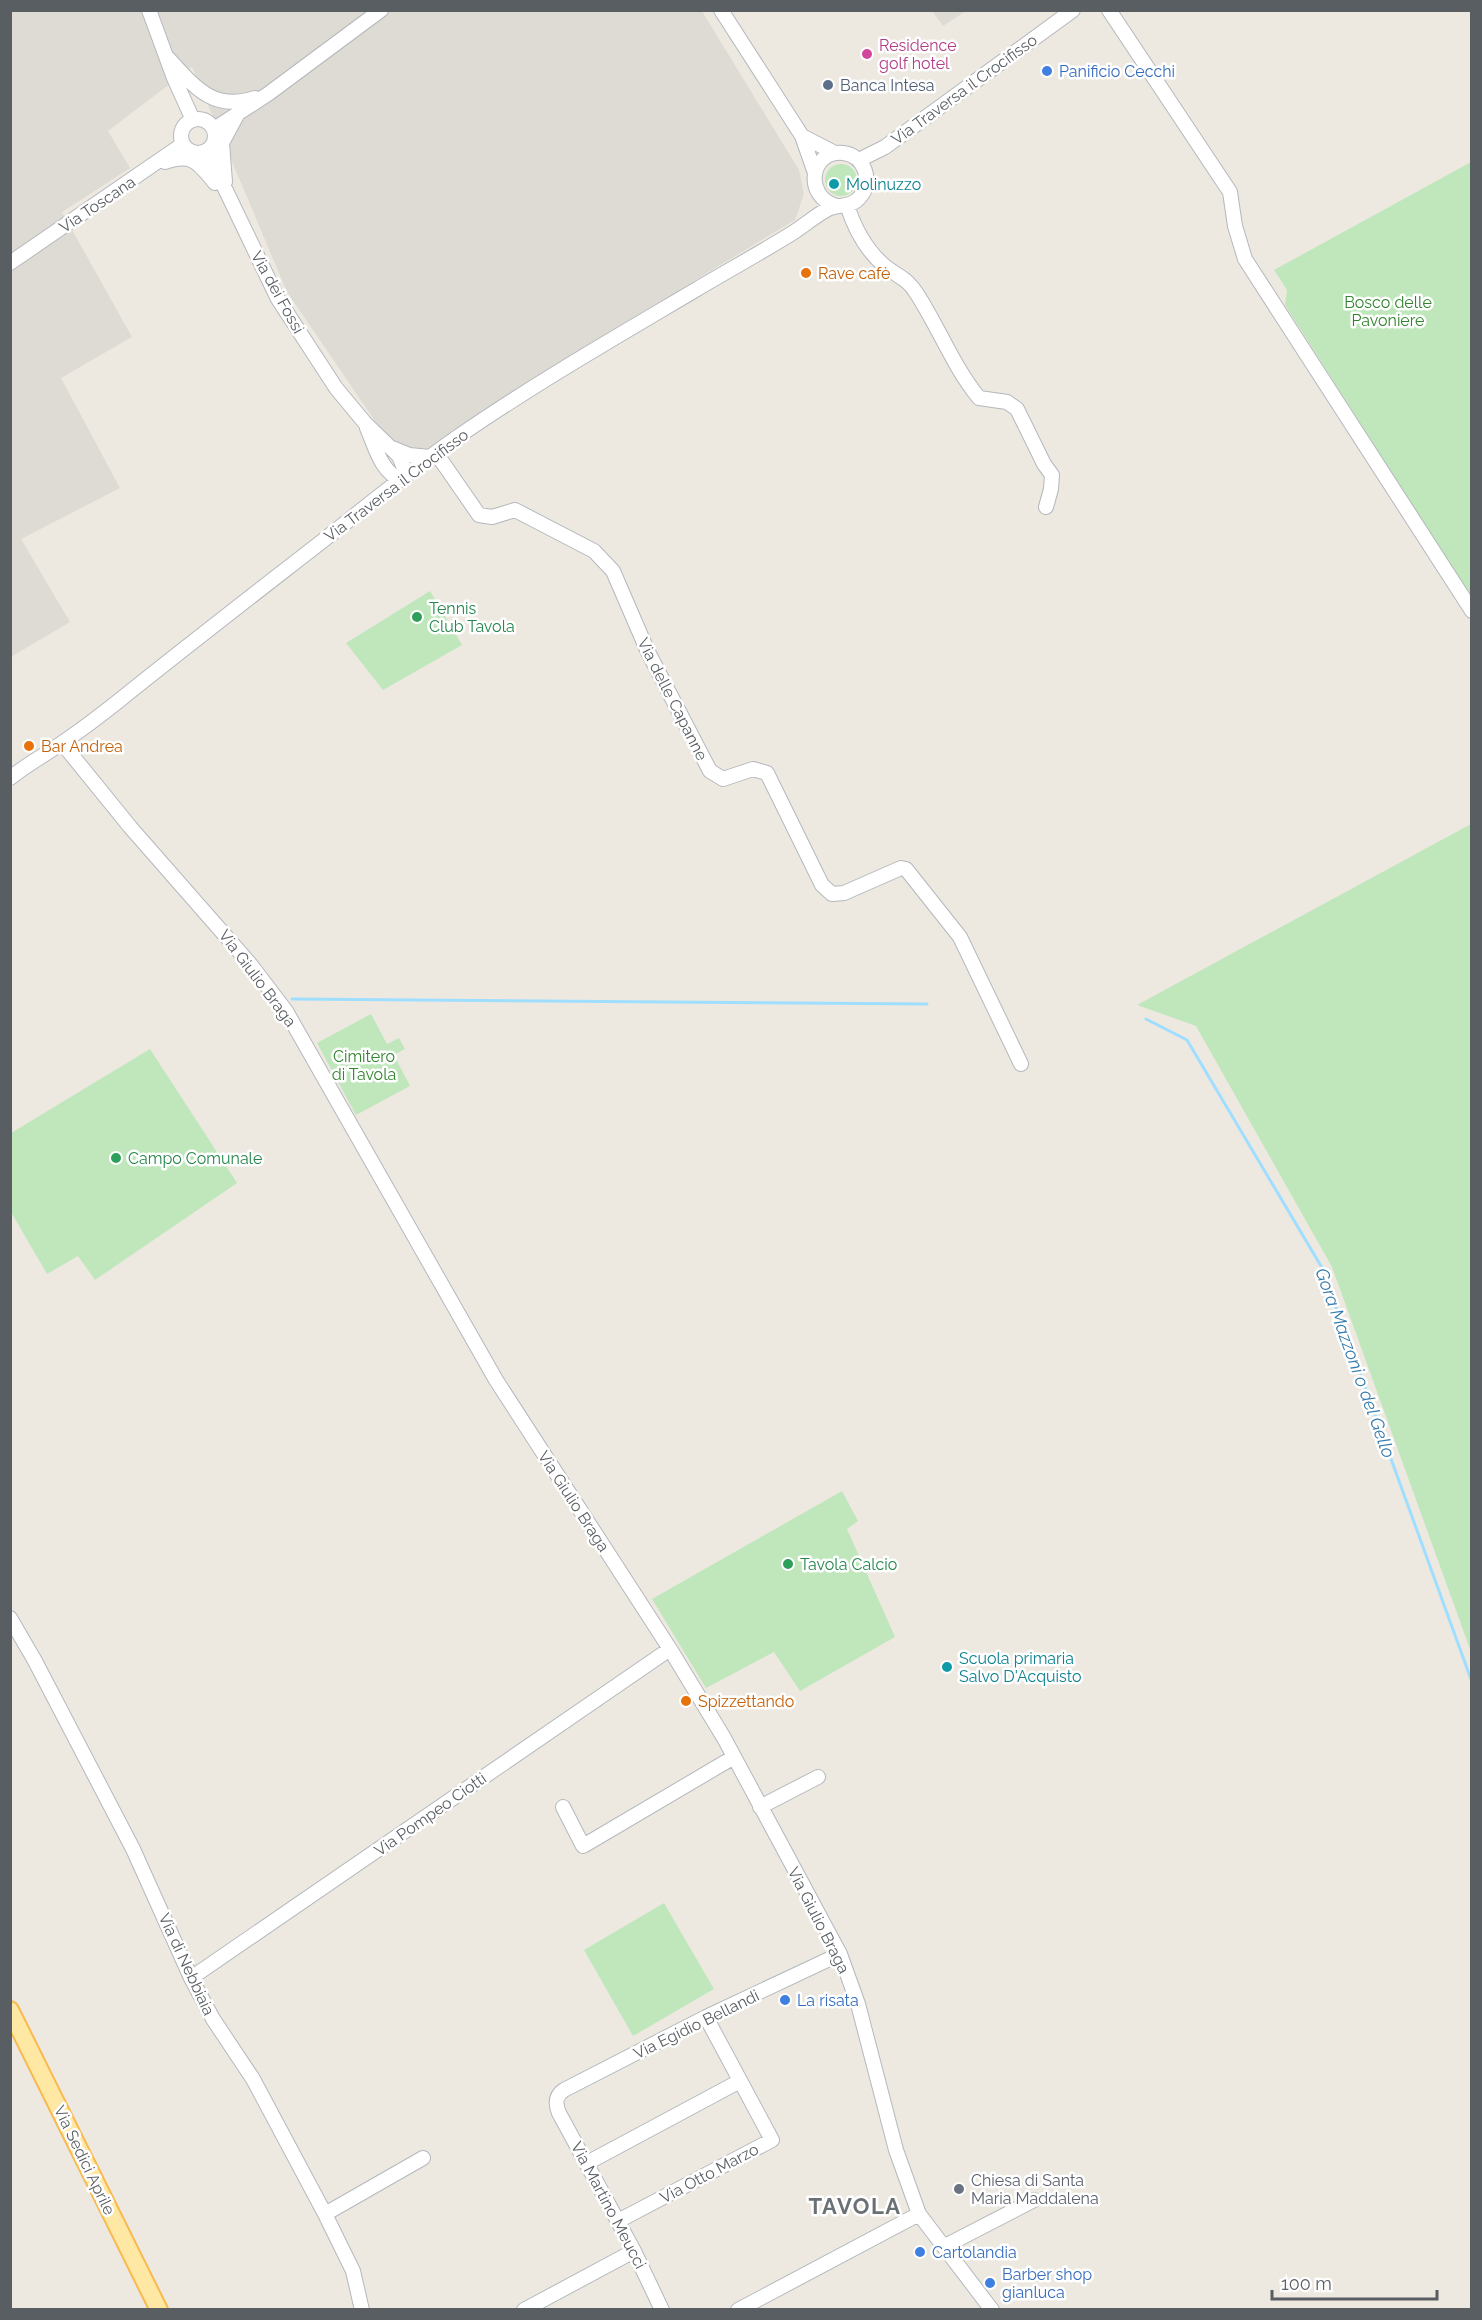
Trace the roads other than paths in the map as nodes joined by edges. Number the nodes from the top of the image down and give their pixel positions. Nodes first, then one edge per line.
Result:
1 (149, 10) edge
2 (381, 10) edge
3 (720, 10) edge
4 (1073, 10) edge
5 (1109, 10) edge
6 (167, 57) junction
7 (268, 94) junction
8 (237, 115) junction
9 (193, 120) junction
10 (214, 129) junction
11 (802, 136) junction
12 (183, 144) junction
13 (885, 147) junction
14 (207, 151) junction
15 (835, 153) junction
16 (859, 160) junction
17 (156, 165) junction
18 (815, 173) junction
19 (867, 175) junction
20 (226, 196) junction
21 (822, 199) junction
22 (842, 206) junction
23 (791, 234) junction
24 (10, 263) edge
25 (365, 423) junction
26 (392, 448) junction
27 (433, 455) junction
28 (381, 461) junction
29 (402, 480) junction
30 (384, 492) junction
31 (1046, 507) dead end
32 (1472, 611) edge
33 (62, 743) junction
34 (17, 769) edge
35 (10, 778) edge
36 (1022, 1064) dead end
37 (10, 1618) edge
38 (669, 1649) junction
39 (734, 1757) junction
40 (818, 1777) dead end
41 (563, 1807) dead end
42 (760, 1807) junction
43 (840, 1954) junction
44 (190, 1977) junction
45 (10, 2010) edge
46 (706, 2017) junction
47 (740, 2080) junction
48 (556, 2100) joint
49 (423, 2158) dead end
50 (587, 2163) junction
51 (1034, 2200) dead end
52 (325, 2214) junction
53 (919, 2214) junction
54 (618, 2221) junction
55 (945, 2246) junction
56 (634, 2251) junction
57 (159, 2310) edge
58 (362, 2310) edge
59 (524, 2310) edge
60 (662, 2310) edge
61 (738, 2310) edge
62 (992, 2310) edge

1 - 6 street
2 - 7 street
3 - 11 street
4 - 13 street, Via Traversa il Crocifisso
5 - 32 street
6 - 7 street
6 - 9 street
7 - 8 street
8 - 10 street
8 - 20 street
9 - 10 street
9 - 12 street
10 - 14 street
11 - 15 street
11 - 18 street
12 - 14 street
12 - 17 street, Via Toscana
13 - 16 street, Via Traversa il Crocifisso
13 - 19 street, Via Traversa il Crocifisso
14 - 20 street, Via dei Fossi
15 - 16 street
15 - 18 street
16 - 19 street
17 - 20 street
17 - 24 street, Via Toscana
18 - 21 street
19 - 22 street, Via Traversa il Crocifisso
20 - 25 street, Via dei Fossi
21 - 22 street
21 - 23 street, Via Traversa il Crocifisso
22 - 23 street, Via Traversa il Crocifisso
22 - 31 street
23 - 27 street, Via Traversa il Crocifisso
25 - 26 street, Via dei Fossi
25 - 28 street, Via dei Fossi
26 - 27 street, Via dei Fossi
26 - 29 street, Via dei Fossi
27 - 29 street, Via Traversa il Crocifisso
27 - 36 street, Via delle Capanne
28 - 29 street, Via dei Fossi
28 - 30 street, Via dei Fossi
29 - 30 street, Via Traversa il Crocifisso
30 - 33 street, Via Traversa il Crocifisso
33 - 34 street, Via Traversa il Crocifisso
33 - 38 street, Via Giulio Braga
34 - 35 street, Via Traversa il Crocifisso
37 - 44 street, Via di Nebbiaia
38 - 39 street, Via Giulio Braga
38 - 44 street, Via Pompeo Ciotti
39 - 41 street
39 - 42 street, Via Giulio Braga
40 - 42 street
42 - 43 street, Via Giulio Braga
43 - 46 street, Via Egidio Bellandi
43 - 53 street, Via Giulio Braga
44 - 52 street, Via di Nebbiaia
45 - 57 main road, Via Sedici Aprile
46 - 47 street, Via Otto Marzo
46 - 48 street, Via Egidio Bellandi
47 - 50 street
47 - 54 street, Via Otto Marzo
48 - 50 street, Via Martino Meucci
49 - 52 street
50 - 54 street, Via Martino Meucci
51 - 55 street
52 - 58 street, Via di Nebbiaia
53 - 55 street, Via Giulio Braga
53 - 61 street
54 - 56 street, Via Martino Meucci
55 - 62 street, Via Giulio Braga
56 - 59 street
56 - 60 street, Via Martino Meucci

